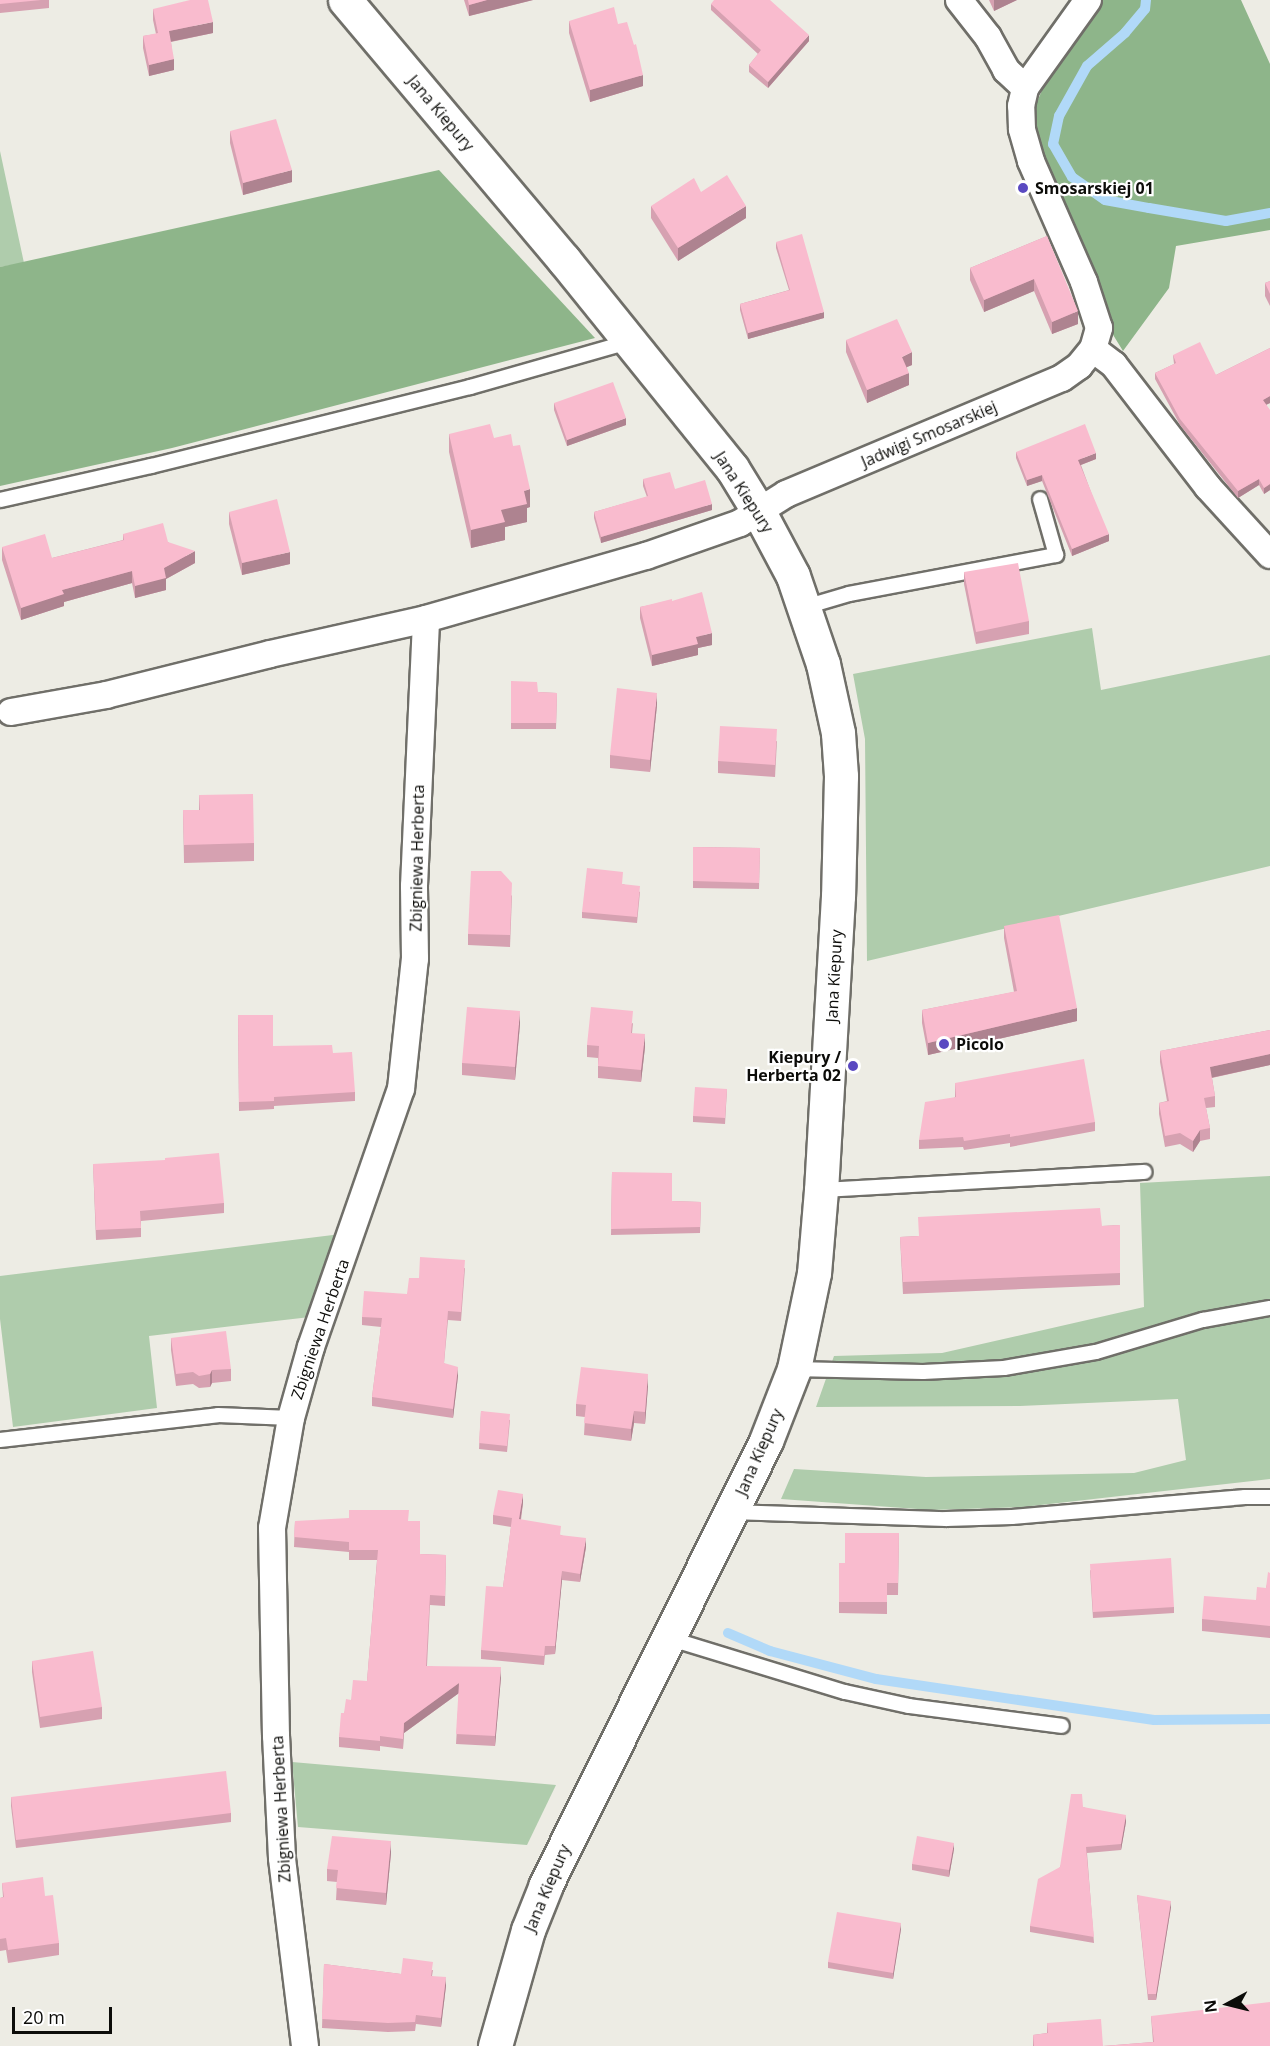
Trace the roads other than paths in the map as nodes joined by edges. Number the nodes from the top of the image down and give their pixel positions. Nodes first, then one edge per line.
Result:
1 (345, 0) edge
2 (959, 0) edge
3 (1088, 0) edge
4 (1025, 88) junction
5 (630, 341) junction
6 (1093, 349) junction
7 (0, 500) edge
8 (1040, 500) dead end
9 (759, 512) junction
10 (1270, 555) edge
11 (805, 607) junction
12 (426, 619) junction
13 (11, 712) dead end
14 (1144, 1172) dead end
15 (821, 1190) junction
16 (1270, 1308) edge
17 (794, 1369) junction
18 (291, 1418) junction
19 (0, 1440) edge
20 (1270, 1497) edge
21 (731, 1512) junction
22 (668, 1638) junction
23 (1062, 1726) dead end
24 (305, 2046) edge
25 (495, 2046) edge

1 - 5 street, Jana Kiepury
2 - 4 street
3 - 4 street
4 - 6 street
5 - 7 lane
5 - 9 street, Jana Kiepury
6 - 9 street, Jadwigi Smosarskiej
6 - 10 street
8 - 11 lane
9 - 11 street, Jana Kiepury
9 - 12 street, Jadwigi Smosarskiej
11 - 15 street, Jana Kiepury
12 - 13 street, Jadwigi Smosarskiej
12 - 18 street, Zbigniewa Herberta
14 - 15 lane
15 - 17 street, Jana Kiepury
16 - 17 lane
17 - 21 street, Jana Kiepury
18 - 19 lane
18 - 24 street, Zbigniewa Herberta
20 - 21 lane
21 - 22 street, Jana Kiepury
22 - 23 lane
22 - 25 street, Jana Kiepury

